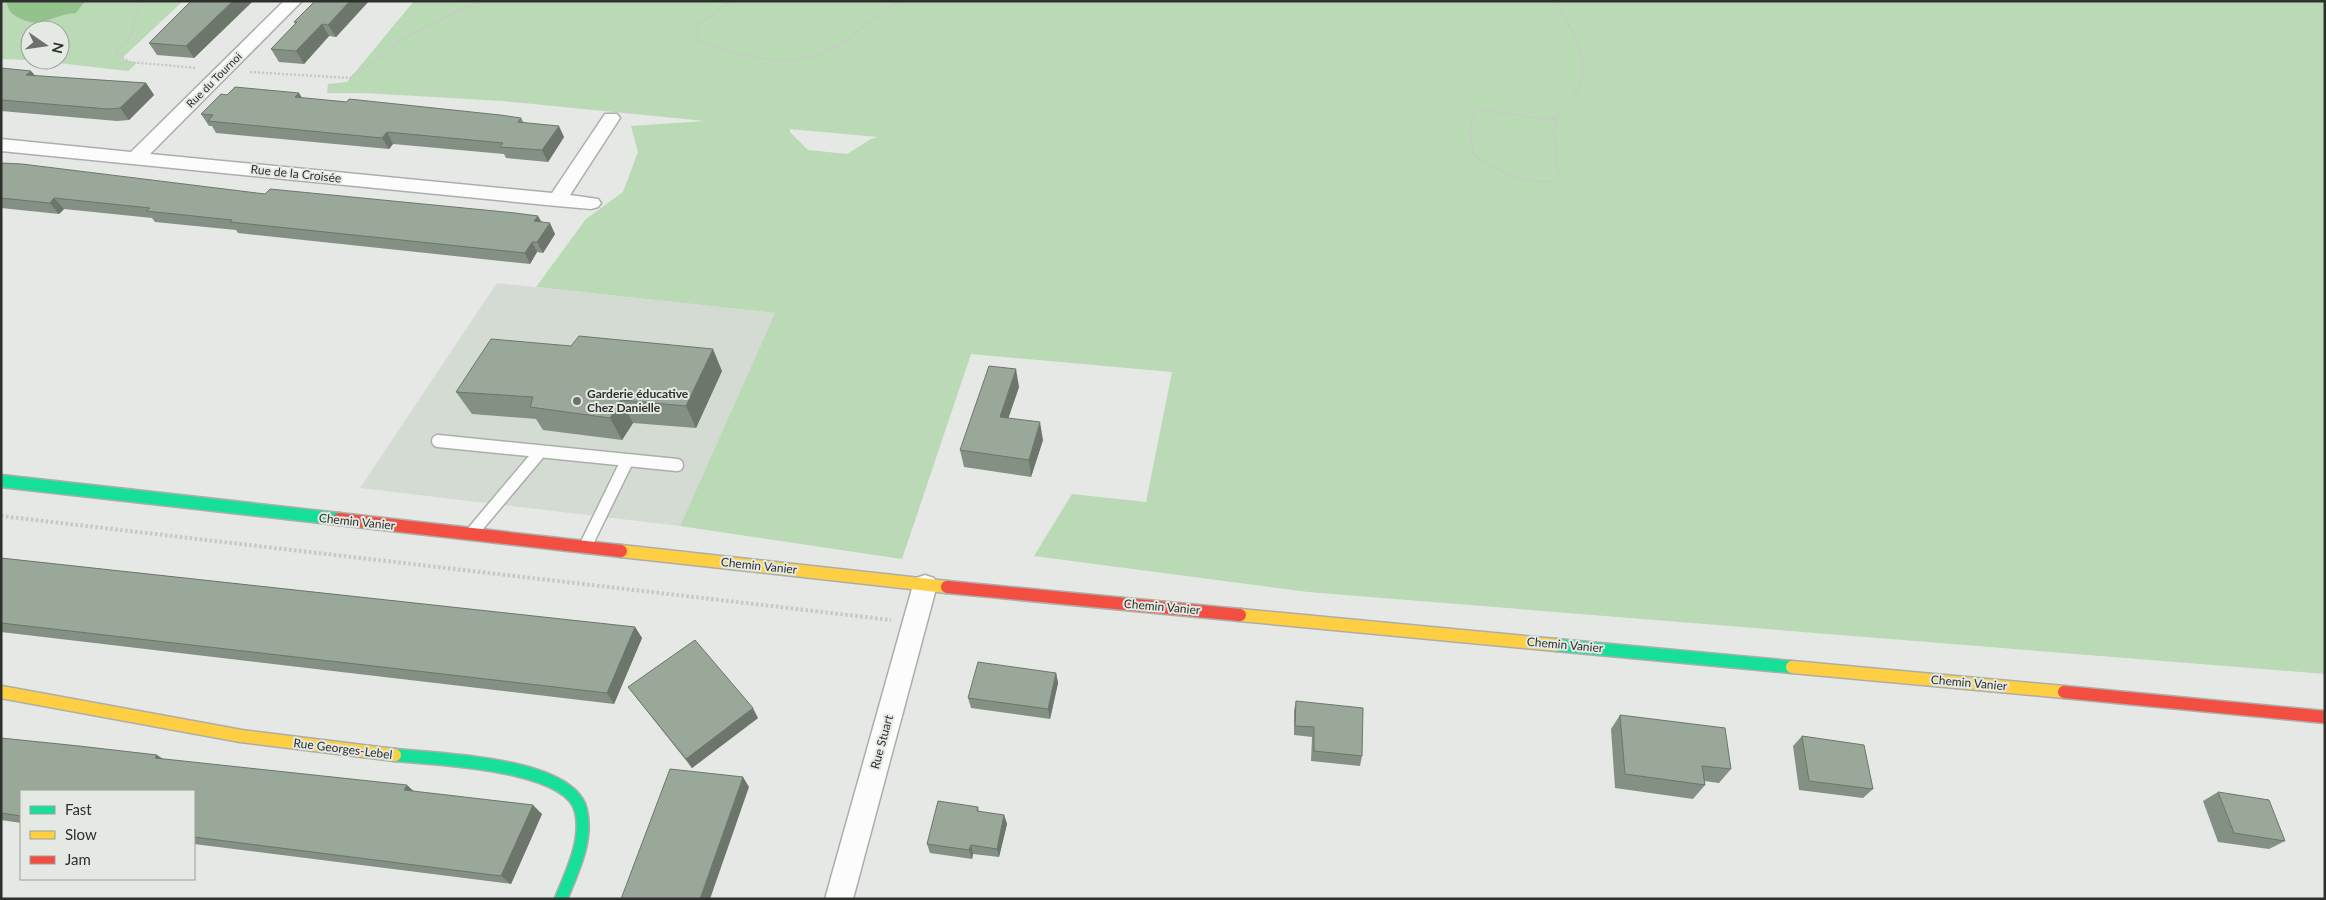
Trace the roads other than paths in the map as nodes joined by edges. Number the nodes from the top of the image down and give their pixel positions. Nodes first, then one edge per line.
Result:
1 (294, 1) edge
2 (611, 118) dead end
3 (1, 145) edge
4 (135, 158) junction
5 (558, 200) junction
6 (591, 203) dead end
7 (438, 440) dead end
8 (540, 452) junction
9 (627, 461) junction
10 (677, 465) dead end
11 (1, 481) edge
12 (471, 534) junction
13 (585, 547) junction
14 (925, 585) junction
15 (1, 692) edge
16 (2325, 717) edge
17 (561, 899) edge
18 (839, 899) edge

1 - 4 street, Rue du Tournoi
2 - 5 street
3 - 4 street, Rue de la Croisée
4 - 5 street, Rue de la Croisée
5 - 6 street, Rue de la Croisée
7 - 8 lane
8 - 9 lane
8 - 12 lane
9 - 10 lane
9 - 13 lane
11 - 12 main road, Chemin Vanier
12 - 13 main road, Chemin Vanier
13 - 14 main road, Chemin Vanier
14 - 16 main road, Chemin Vanier
14 - 18 street, Rue Stuart
15 - 17 main road, Rue Georges-Lebel

